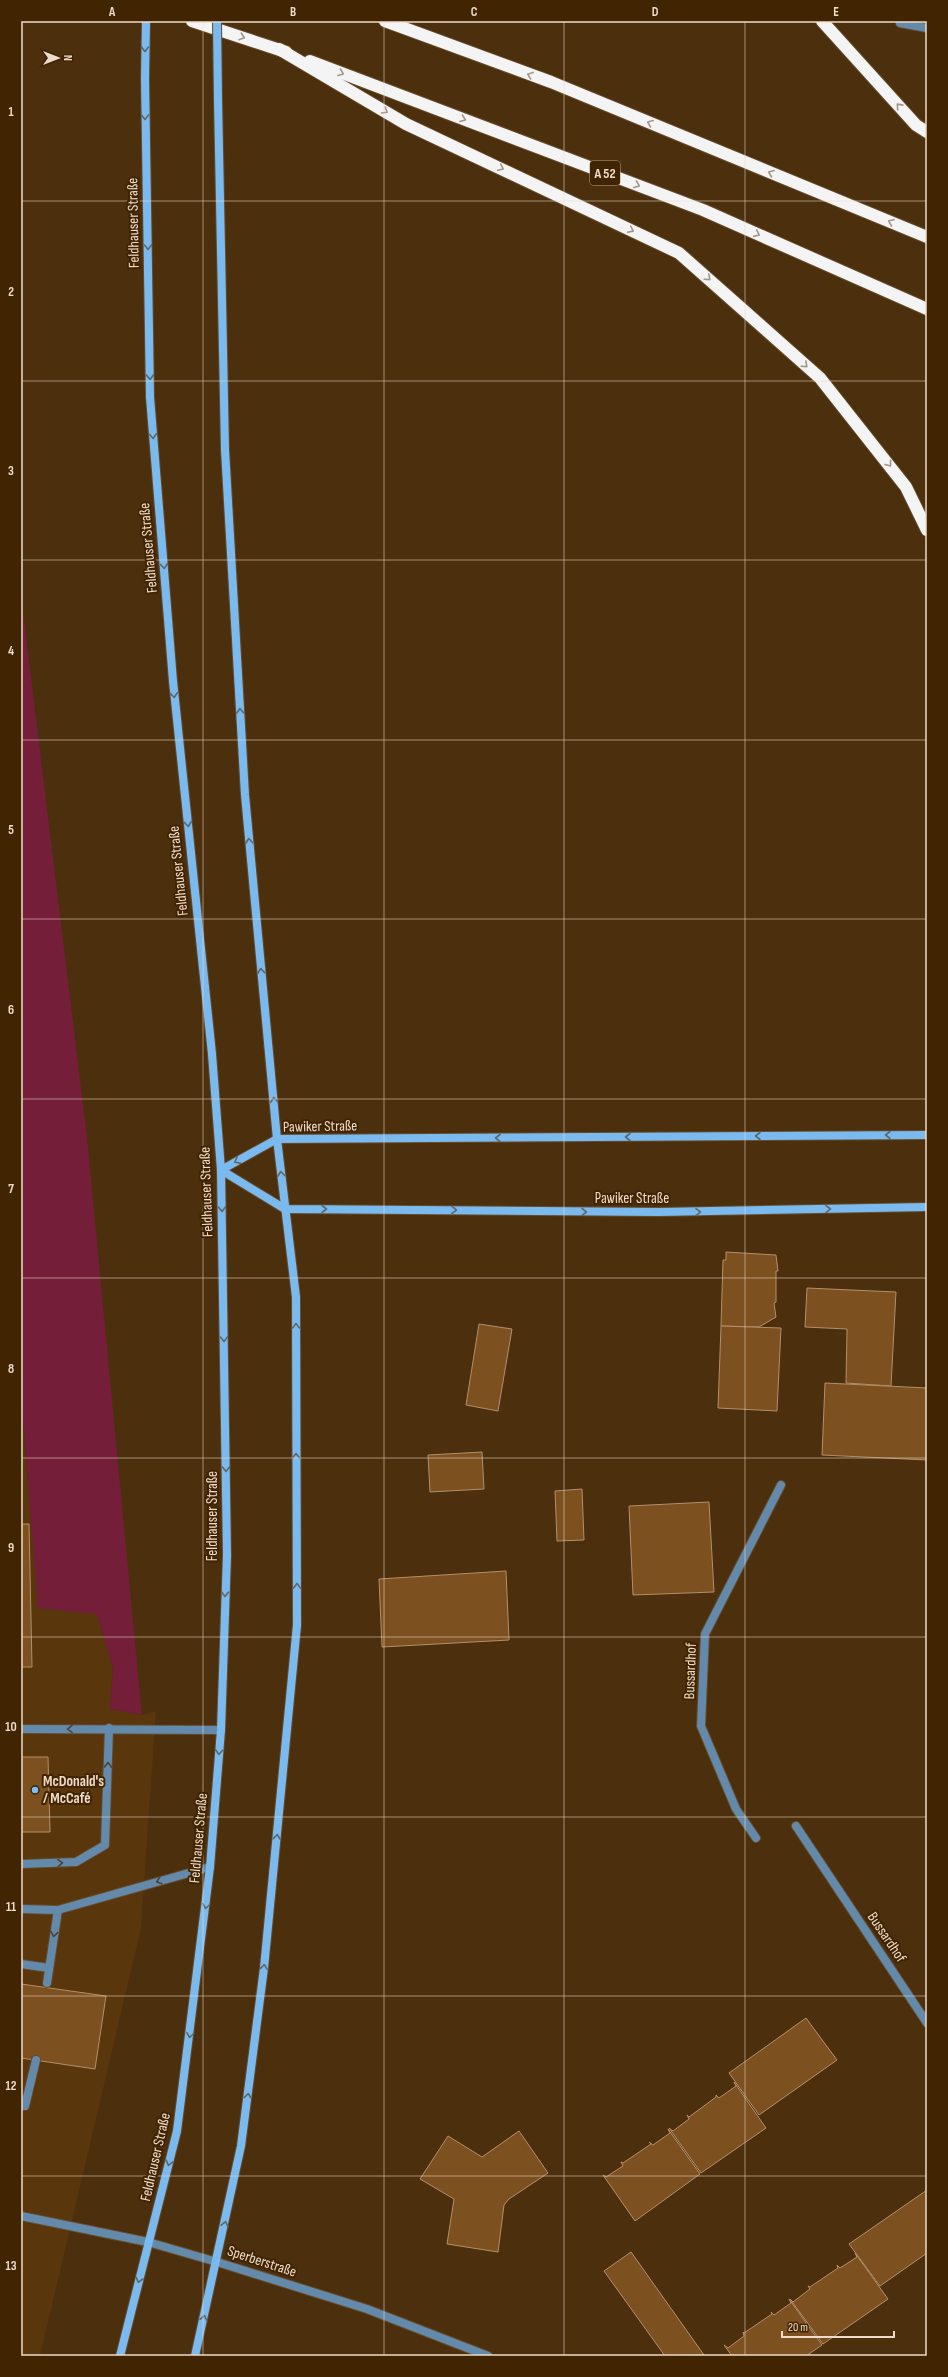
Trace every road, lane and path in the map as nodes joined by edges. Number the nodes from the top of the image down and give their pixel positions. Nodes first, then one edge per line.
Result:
1 (146, 21) edge
2 (192, 21) edge
3 (216, 21) edge
4 (385, 21) edge
5 (822, 21) edge
6 (900, 23) dead end
7 (927, 28) edge
8 (278, 49) junction
9 (927, 132) edge
10 (927, 237) edge
11 (927, 309) edge
12 (927, 530) edge
13 (927, 1135) edge
14 (277, 1139) junction
15 (221, 1170) junction
16 (927, 1207) edge
17 (285, 1209) junction
18 (781, 1486) dead end
19 (109, 1728) junction
20 (21, 1729) edge
21 (221, 1730) junction
22 (796, 1826) dead end
23 (756, 1838) dead end
24 (21, 1864) edge
25 (210, 1867) junction
26 (21, 1909) edge
27 (58, 1910) junction
28 (21, 1964) edge
29 (49, 1968) junction
30 (46, 1983) dead end
31 (927, 2023) edge
32 (36, 2060) dead end
33 (21, 2106) edge
34 (21, 2216) edge
35 (148, 2242) junction
36 (217, 2262) junction
37 (120, 2356) edge
38 (195, 2356) edge
39 (488, 2356) edge

1 -> 15 main road, Feldhauser Straße
2 -> 8 highway, A 52
14 -> 3 main road, bridge
10 -> 4 highway
9 -> 5 highway
6 - 7 street
8 -> 11 highway, A 52
8 -> 12 highway
13 -> 14 main road, Pawiker Straße
14 -> 15 main road, Pawiker Straße
17 -> 14 main road
15 - 17 main road
15 -> 21 main road, Feldhauser Straße
17 -> 16 main road, Pawiker Straße
36 -> 17 main road
18 - 23 street, Bussardhof
19 -> 20 street
19 - 21 street
24 -> 19 street
21 -> 25 main road, Feldhauser Straße
22 - 31 street, Bussardhof
25 -> 27 street
25 -> 35 main road, Feldhauser Straße
26 - 27 street
27 -> 29 street
28 - 29 street
29 - 30 street
32 - 33 street
34 - 35 street, Sperberstraße
35 - 36 street, Sperberstraße
35 -> 37 main road, Feldhauser Straße
38 -> 36 main road
36 - 39 street, Sperberstraße

